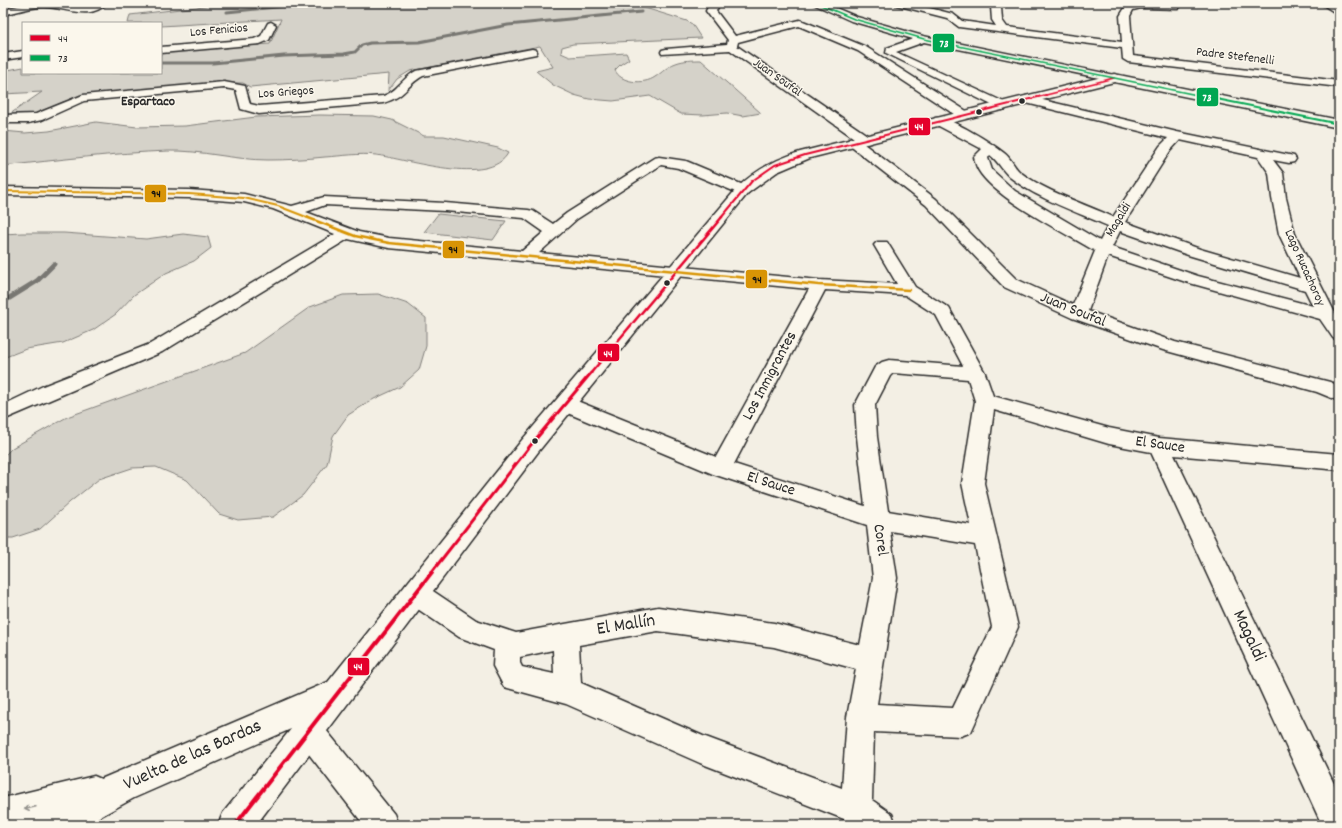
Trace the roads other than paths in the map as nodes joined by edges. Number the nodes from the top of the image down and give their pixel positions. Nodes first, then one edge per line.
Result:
1 (25, 3) edge
2 (56, 3) edge
3 (715, 3) edge
4 (816, 3) edge
5 (899, 3) edge
6 (1325, 3) edge
7 (1334, 3) edge
8 (104, 4) edge
9 (1339, 6) edge
10 (996, 7) dead end
11 (1175, 7) dead end
12 (3, 8) edge
13 (3, 12) edge
14 (1339, 12) edge
15 (842, 14) junction
16 (800, 23) junction
17 (959, 24) junction
18 (271, 25) dead end
19 (1004, 30) junction
20 (924, 39) junction
21 (733, 43) junction
22 (1127, 46) junction
23 (162, 50) edge
24 (532, 52) dead end
25 (666, 52) dead end
26 (22, 54) edge
27 (3, 58) edge
28 (1125, 71) junction
29 (1339, 84) edge
30 (1026, 100) junction
31 (1002, 106) junction
32 (964, 115) junction
33 (3, 119) edge
34 (940, 121) junction
35 (1339, 124) edge
36 (1177, 136) junction
37 (860, 141) junction
38 (989, 149) junction
39 (1262, 153) junction
40 (1289, 158) dead end
41 (743, 190) junction
42 (3, 191) edge
43 (293, 211) junction
44 (1116, 224) junction
45 (553, 231) junction
46 (347, 233) junction
47 (882, 246) dead end
48 (1103, 248) junction
49 (526, 256) junction
50 (678, 270) junction
51 (819, 285) junction
52 (1311, 286) junction
53 (909, 290) junction
54 (1078, 314) junction
55 (1326, 315) junction
56 (1339, 334) edge
57 (976, 373) junction
58 (1339, 394) edge
59 (985, 401) junction
60 (565, 404) junction
61 (3, 413) edge
62 (1159, 446) junction
63 (1339, 462) edge
64 (721, 468) junction
65 (877, 519) junction
66 (985, 537) junction
67 (415, 593) junction
68 (566, 636) junction
69 (508, 642) junction
70 (871, 660) junction
71 (568, 691) junction
72 (338, 693) junction
73 (862, 717) junction
74 (308, 730) junction
75 (122, 786) junction
76 (3, 814) edge
77 (859, 816) edge
78 (51, 825) edge
79 (235, 825) edge
80 (383, 825) edge
81 (881, 825) edge
82 (1338, 825) edge

1 - 12 street
2 - 8 street
2 - 13 street
3 - 21 street, Juan Soufal
4 - 15 street, Padre Stefenelli
5 - 17 street
6 - 14 main road
7 - 9 main road
10 - 19 street
11 - 22 street
15 - 16 street
15 - 20 street, Padre Stefenelli
16 - 21 street
16 - 32 street
17 - 19 street
17 - 20 street
18 - 23 street, Los Fenicios
19 - 22 street
20 - 28 street, Padre Stefenelli
20 - 31 street
21 - 25 street
21 - 37 street, Juan Soufal
22 - 28 street
24 - 33 street, Los Griegos
26 - 27 street
28 - 29 street, Padre Stefenelli
28 - 30 main road
28 - 35 main road
30 - 31 main road
30 - 36 street
31 - 32 main road
32 - 34 main road
34 - 37 main road
34 - 38 street
36 - 39 street
36 - 44 street, Magaldi
37 - 41 main road
37 - 54 street, Juan Soufal
38 - 44 street
38 - 48 street
39 - 40 street
39 - 52 street, Lago Rucachoroy
41 - 45 street
41 - 50 main road
42 - 43 street
43 - 45 street
43 - 46 street
44 - 48 street, Magaldi
44 - 52 street
45 - 49 street
46 - 49 street
46 - 61 street
47 - 53 street
48 - 54 street, Magaldi
48 - 55 street
49 - 50 street
50 - 51 street
50 - 60 main road
51 - 53 street
51 - 64 street, Los Inmigrantes
52 - 55 street, Lago Rucachoroy
53 - 57 street
54 - 58 street, Juan Soufal
55 - 56 street, Lago Rucachoroy
57 - 59 street
57 - 65 street, Corel
59 - 62 street, El Sauce
59 - 66 street
60 - 64 street, El Sauce
60 - 67 main road
62 - 63 street, El Sauce
62 - 82 street, Magaldi
64 - 65 street, El Sauce
65 - 66 street, El Sauce
65 - 70 street, Corel
66 - 73 street
67 - 69 street, El Mallín
67 - 72 main road
68 - 69 street, El Mallín
68 - 70 street, El Mallín
68 - 71 street
69 - 71 street
70 - 73 street, Corel
71 - 77 street
72 - 74 main road
72 - 75 main road, Vuelta de las Bardas
73 - 77 street, Corel
74 - 79 main road
74 - 80 street
75 -> 76 main road
75 - 78 main road, Vuelta de las Bardas
77 - 81 street

